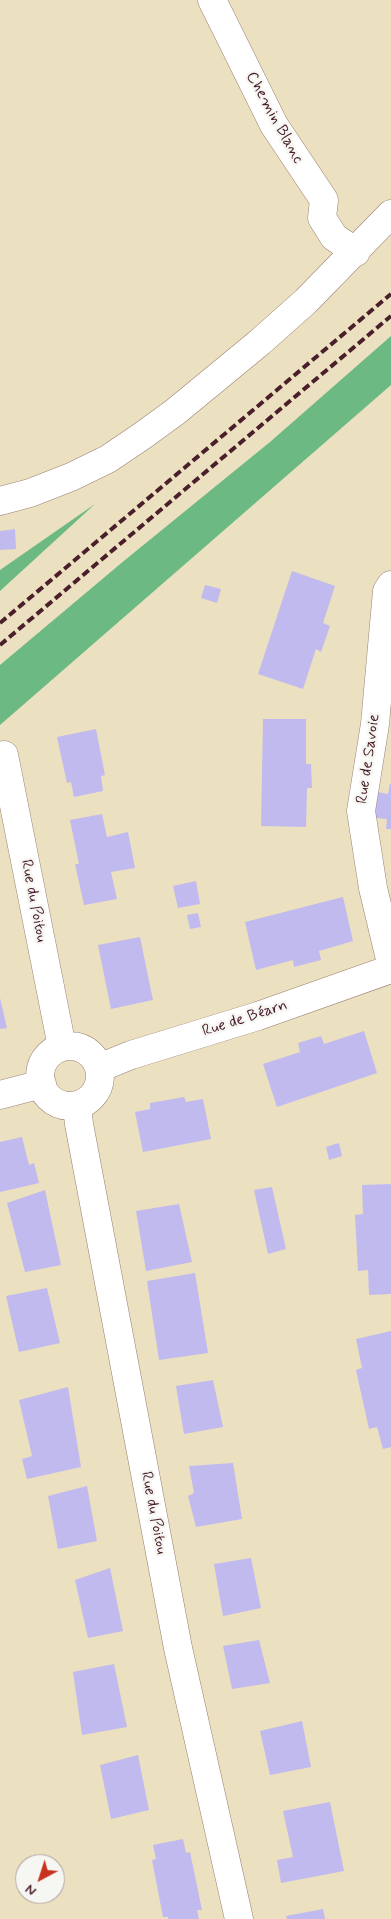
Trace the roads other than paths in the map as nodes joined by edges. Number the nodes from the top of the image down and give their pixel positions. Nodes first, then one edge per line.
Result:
1 (212, 0) edge
2 (391, 214) edge
3 (356, 252) junction
4 (0, 501) edge
5 (391, 585) edge
6 (4, 755) dead end
7 (382, 887) edge
8 (391, 963) edge
9 (391, 969) edge
10 (62, 1047) junction
11 (99, 1068) junction
12 (42, 1084) junction
13 (0, 1095) edge
14 (78, 1105) junction
15 (239, 1919) edge

1 - 3 street, Chemin Blanc
2 - 3 street
3 - 4 street
5 - 7 street, Rue de Savoie
6 - 10 street, Rue du Poitou
7 - 8 street, Rue de Savoie
9 - 11 street, Rue de Béarn
10 - 11 street
10 - 12 street
11 - 14 street
12 - 13 street
12 - 14 street
14 - 15 street, Rue du Poitou

